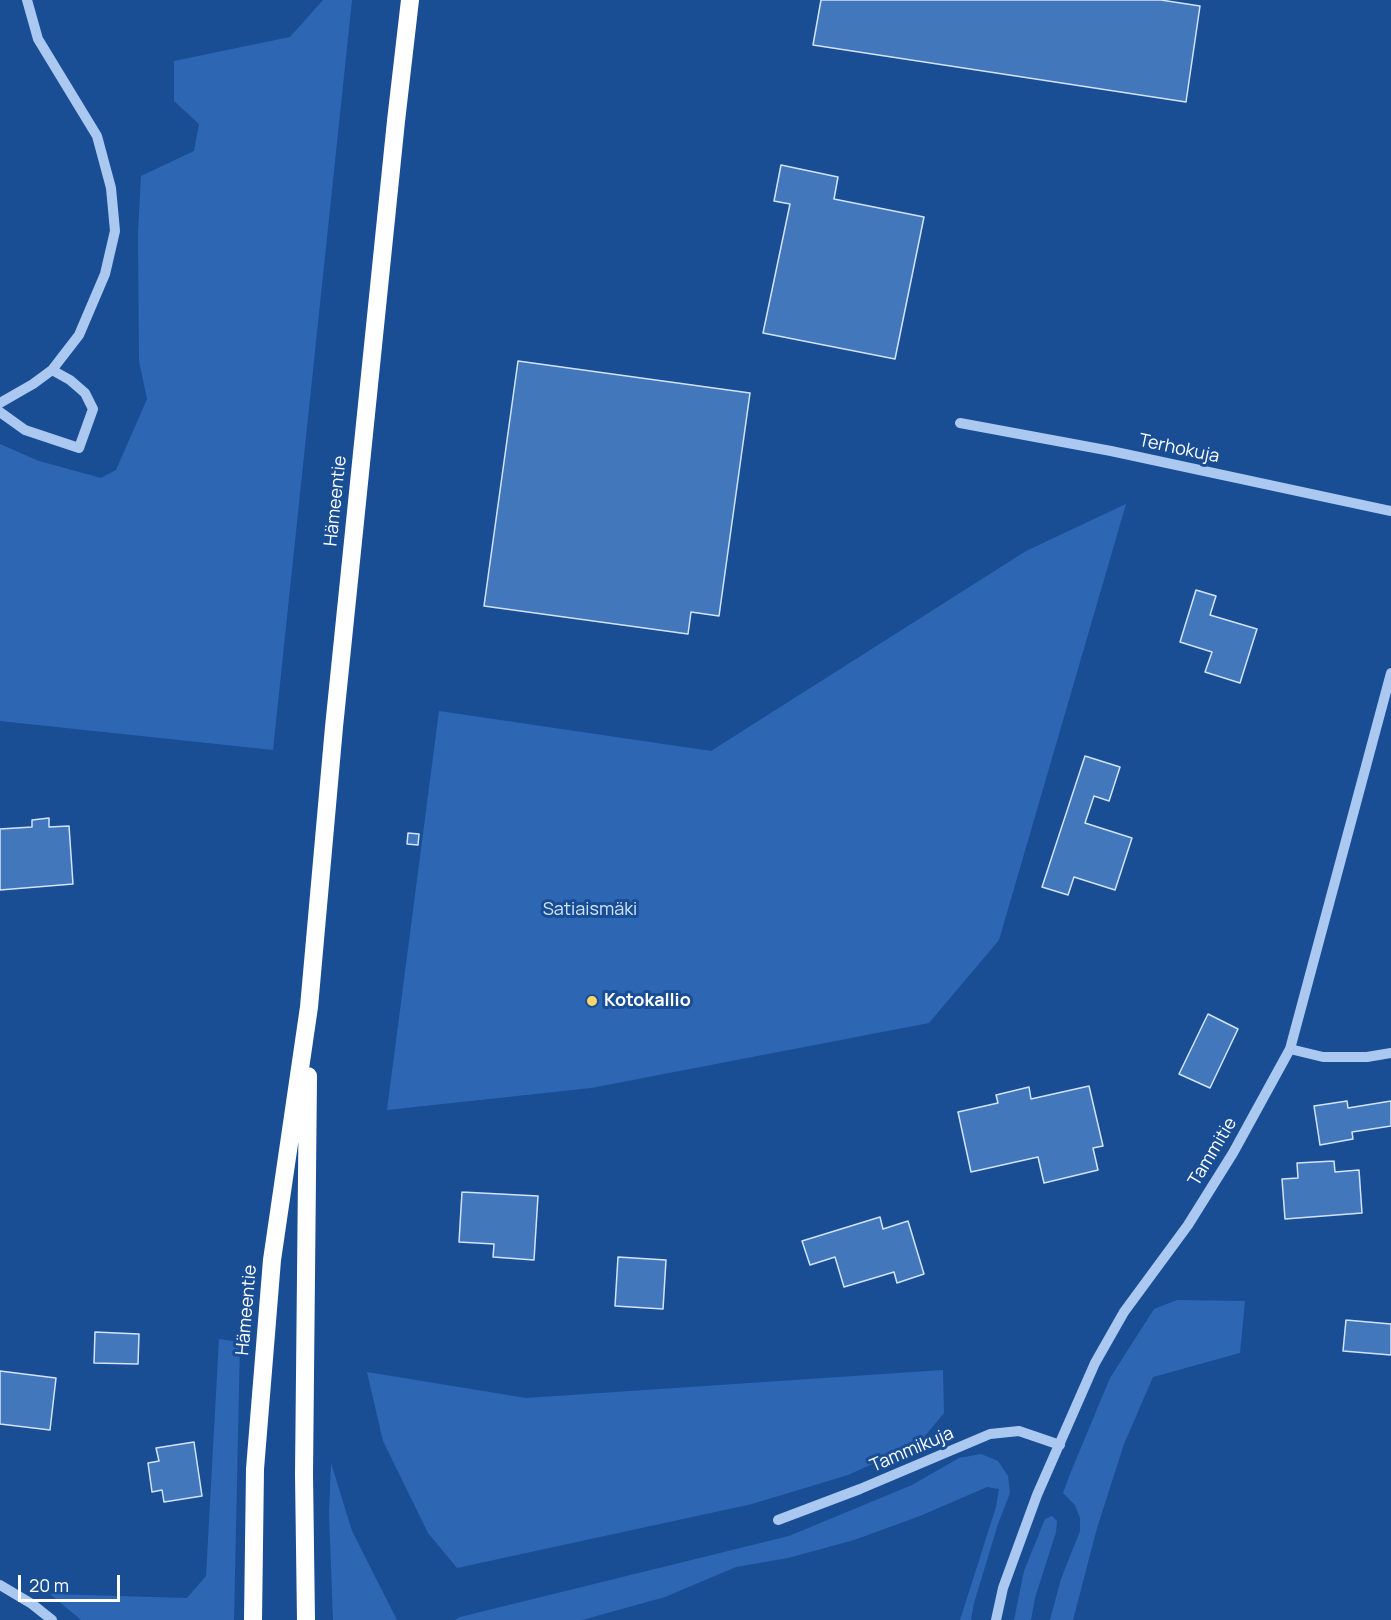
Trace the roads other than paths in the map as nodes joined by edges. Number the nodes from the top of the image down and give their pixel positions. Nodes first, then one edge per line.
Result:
1 (27, 0) edge
2 (410, 0) edge
3 (52, 370) junction
4 (0, 403) edge
5 (0, 412) edge
6 (960, 423) dead end
7 (1391, 511) edge
8 (1391, 673) edge
9 (309, 1006) junction
10 (1290, 1048) junction
11 (1391, 1053) edge
12 (1060, 1445) junction
13 (778, 1520) dead end
14 (0, 1585) edge
15 (52, 1620) edge
16 (253, 1620) edge
17 (306, 1620) edge
18 (996, 1620) edge

1 - 3 street
2 - 9 highway, Hämeentie
3 - 4 street
3 - 5 street
6 - 7 street, Terhokuja
8 - 10 street, Tammitie
9 - 16 highway, Hämeentie
9 - 17 highway, Hämeentie
10 - 11 street
10 - 12 street, Tammitie
12 - 13 street, Tammikuja
12 - 18 street, Tammitie
14 - 15 street

